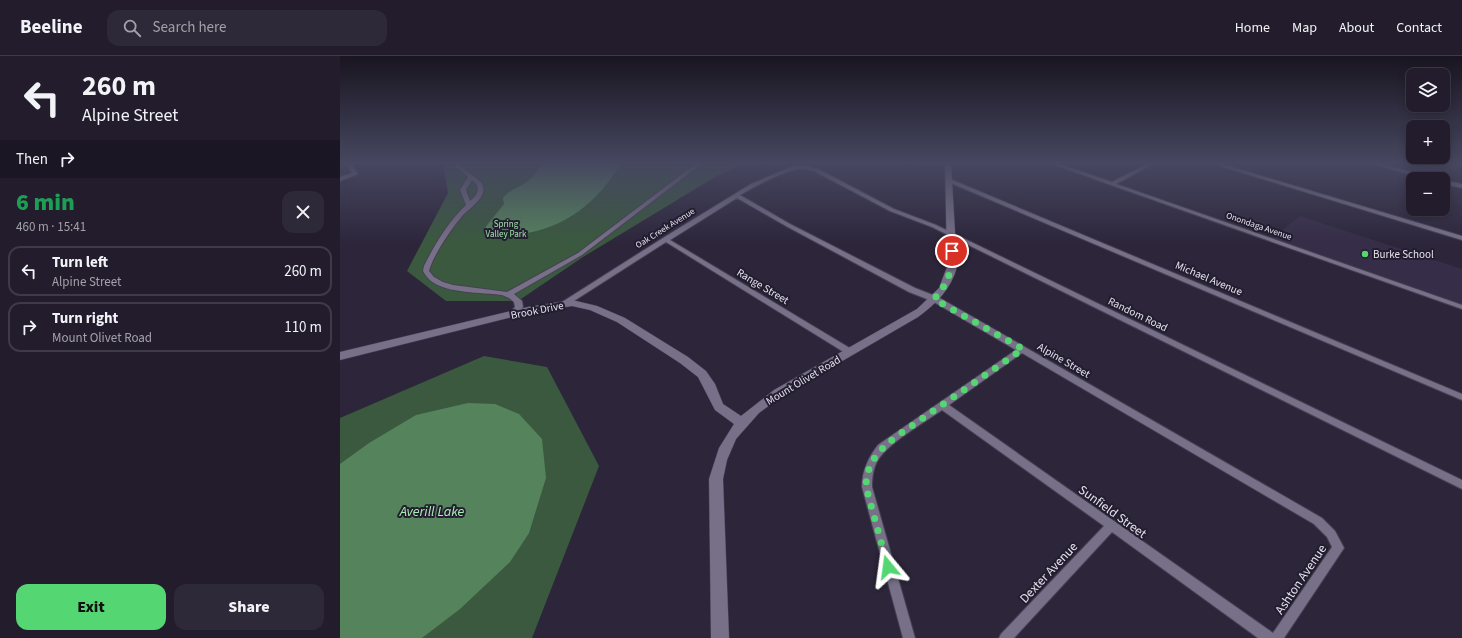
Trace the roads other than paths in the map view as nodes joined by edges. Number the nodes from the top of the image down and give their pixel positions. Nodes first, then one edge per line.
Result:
1 (464, 189) edge
2 (480, 189) edge
3 (664, 189) edge
4 (747, 189) edge
5 (852, 189) edge
6 (949, 189) edge
7 (970, 189) edge
8 (1127, 189) edge
9 (1300, 189) edge
10 (736, 195) junction
11 (469, 204) junction
12 (952, 235) junction
13 (1462, 238) edge
14 (665, 239) junction
15 (508, 295) junction
16 (934, 299) junction
17 (563, 304) junction
18 (1462, 307) edge
19 (514, 314) junction
20 (1023, 349) junction
21 (850, 352) junction
22 (340, 356) edge
23 (1462, 397) edge
24 (942, 405) junction
25 (742, 423) junction
26 (1462, 485) edge
27 (1111, 526) junction
28 (1332, 534) joint
29 (720, 638) edge
30 (909, 638) edge
31 (1005, 638) edge
32 (1268, 638) edge
33 (1277, 638) edge

1 - 11 street
2 - 11 street
3 - 15 street
4 - 10 street, Oak Creek Avenue
5 - 12 street, Random Road
6 - 12 street, Mount Olivet Road
7 - 23 street, Michael Avenue
8 - 18 street, Onondaga Avenue
9 - 13 street
10 - 14 street, Oak Creek Avenue
10 - 16 street, Alpine Street
11 - 15 street
12 - 16 street, Mount Olivet Road
12 - 26 street, Random Road
14 - 17 street, Oak Creek Avenue
14 - 21 street, Range Street
15 - 19 street
16 - 20 street, Alpine Street
16 - 21 street, Mount Olivet Road
17 - 19 street, Brook Drive
17 - 25 street, Brook Drive
19 - 22 street, Brook Drive
20 - 24 street
20 - 28 street, Alpine Street
21 - 25 street, Mount Olivet Road
24 - 27 street, Sunfield Street
24 - 30 street
25 - 29 street, Mount Olivet Road
27 - 31 street, Dexter Avenue
27 - 32 street, Sunfield Street
28 - 33 street, Ashton Avenue

